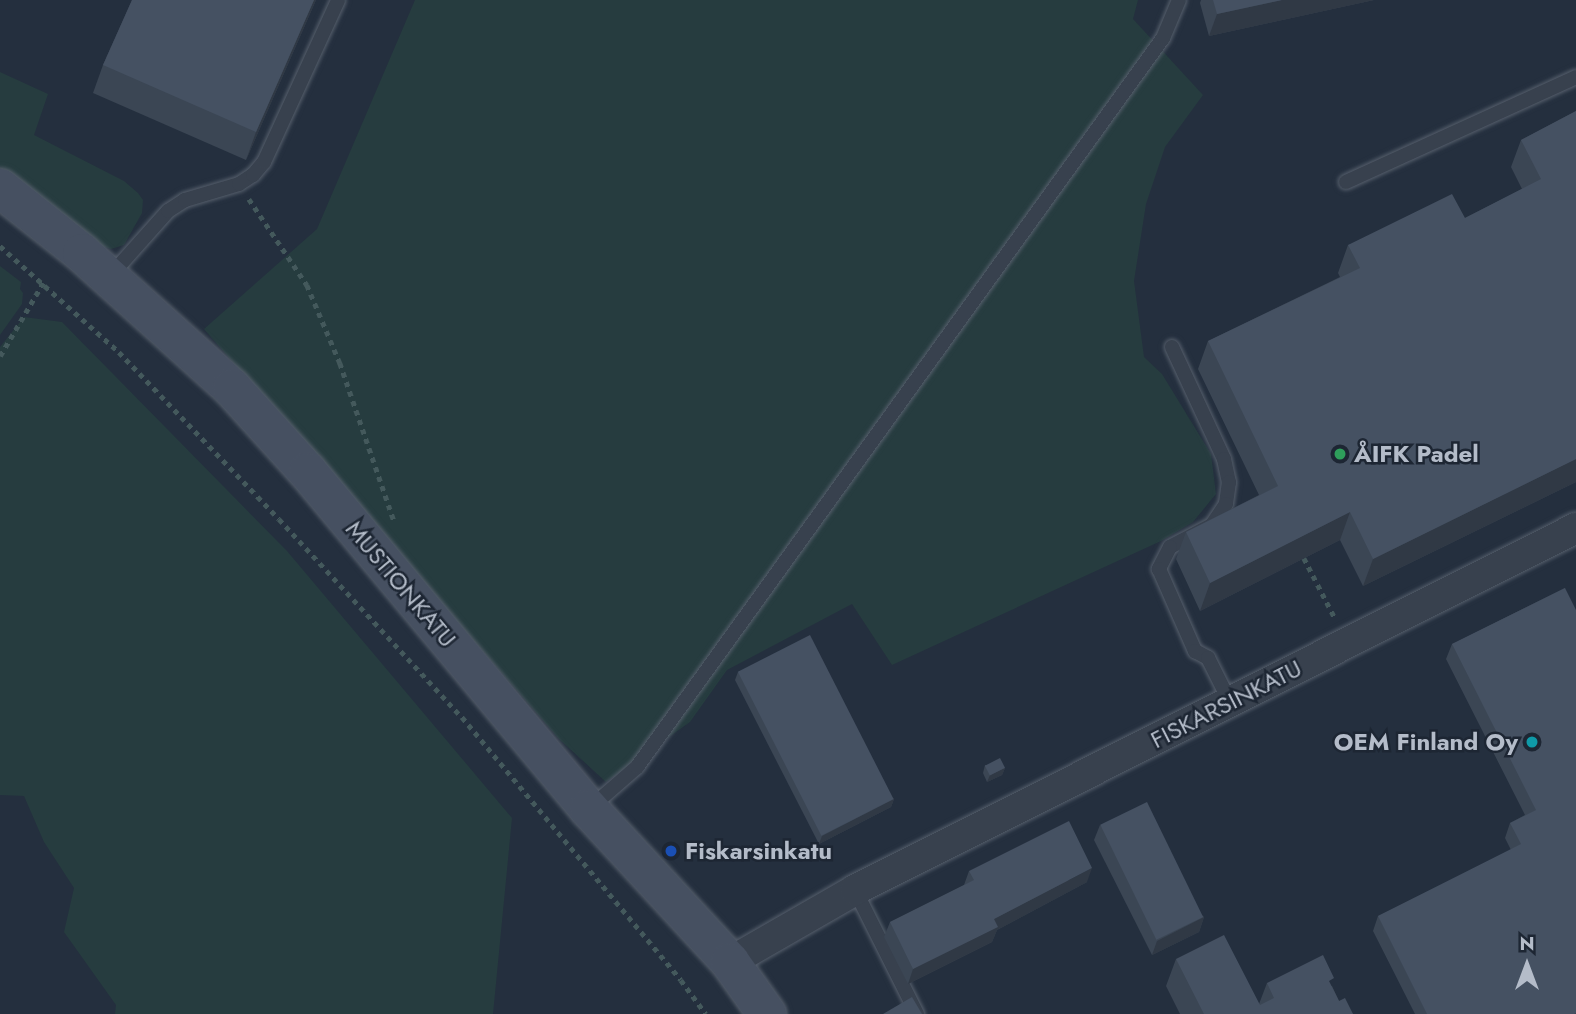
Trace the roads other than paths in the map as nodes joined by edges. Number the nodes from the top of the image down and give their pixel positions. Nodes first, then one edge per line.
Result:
1 (338, 0) edge
2 (1179, 0) edge
3 (1576, 76) edge
4 (1346, 182) dead end
5 (0, 188) edge
6 (109, 277) junction
7 (1172, 348) dead end
8 (1576, 528) edge
9 (1230, 702) junction
10 (589, 809) junction
11 (855, 890) junction
12 (730, 961) junction
13 (767, 1014) edge
14 (917, 1014) edge

1 - 6 lane
2 - 10 lane
3 - 4 lane
5 - 6 street, MUSTIONKATU
6 - 10 street, MUSTIONKATU
7 - 9 lane
8 - 9 street, FISKARSINKATU
9 - 11 street, FISKARSINKATU
10 - 12 street, MUSTIONKATU
11 - 12 street, FISKARSINKATU
11 - 14 lane
12 - 13 street, MUSTIONKATU

